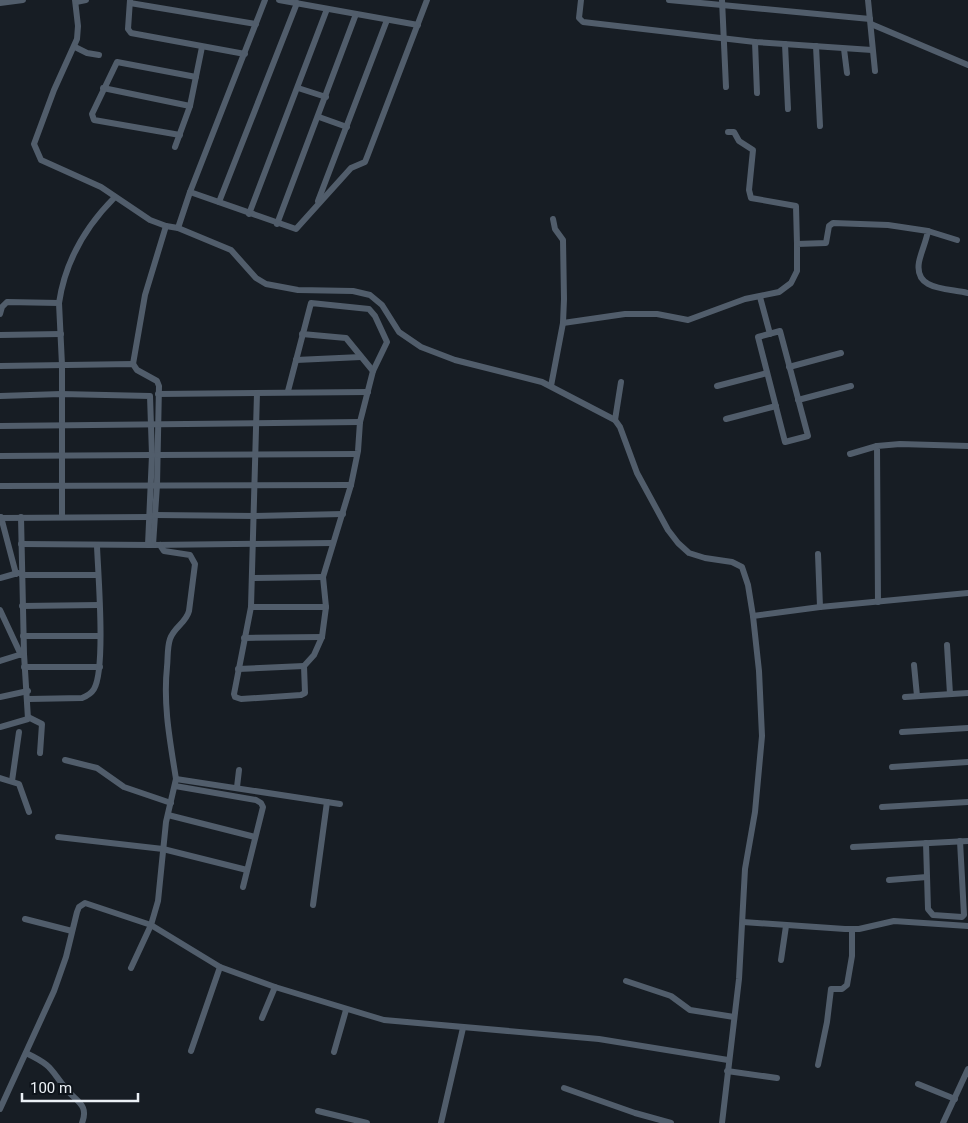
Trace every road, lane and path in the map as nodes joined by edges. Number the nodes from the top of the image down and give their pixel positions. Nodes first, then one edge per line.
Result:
1 (23, 0) edge
2 (86, 0) edge
3 (265, 0) edge
4 (279, 0) edge
5 (427, 0) edge
6 (581, 0) edge
7 (670, 0) edge
8 (868, 0) edge
9 (75, 1) edge
10 (130, 2) edge
11 (722, 2) edge
12 (0, 3) edge
13 (297, 3) junction
14 (327, 9) junction
15 (356, 14) junction
16 (387, 20) junction
17 (870, 22) junction
18 (256, 24) junction
19 (418, 25) junction
20 (723, 37) junction
21 (755, 42) junction
22 (785, 44) junction
23 (816, 46) junction
24 (75, 47) junction
25 (202, 47) junction
26 (844, 49) junction
27 (872, 50) junction
28 (245, 54) junction
29 (99, 55) dead end
30 (968, 65) edge
31 (875, 71) dead end
32 (847, 73) dead end
33 (196, 76) junction
34 (103, 88) junction
35 (298, 88) junction
36 (726, 88) dead end
37 (757, 93) dead end
38 (326, 97) junction
39 (190, 106) junction
40 (788, 110) dead end
41 (318, 117) junction
42 (820, 126) dead end
43 (347, 127) junction
44 (728, 132) dead end
45 (180, 135) junction
46 (175, 147) dead end
47 (190, 192) junction
48 (115, 197) junction
49 (219, 202) junction
50 (317, 204) junction
51 (249, 214) junction
52 (553, 219) dead end
53 (277, 224) junction
54 (166, 226) junction
55 (178, 228) junction
56 (928, 231) junction
57 (957, 240) dead end
58 (797, 244) junction
59 (968, 293) edge
60 (760, 297) junction
61 (59, 303) junction
62 (0, 314) edge
63 (375, 316) junction
64 (391, 322) junction
65 (563, 323) junction
66 (60, 334) junction
67 (302, 334) junction
68 (770, 334) junction
69 (0, 335) edge
70 (841, 353) dead end
71 (361, 357) junction
72 (296, 360) junction
73 (133, 364) junction
74 (62, 365) junction
75 (0, 366) edge
76 (789, 367) junction
77 (373, 371) junction
78 (767, 373) junction
79 (620, 382) dead end
80 (551, 386) junction
81 (717, 386) dead end
82 (851, 386) dead end
83 (288, 391) junction
84 (368, 392) junction
85 (257, 393) junction
86 (61, 394) junction
87 (158, 394) junction
88 (0, 396) edge
89 (798, 400) junction
90 (776, 406) junction
91 (726, 419) dead end
92 (615, 420) junction
93 (360, 422) junction
94 (256, 423) junction
95 (61, 425) junction
96 (155, 425) junction
97 (0, 426) edge
98 (877, 446) junction
99 (968, 446) edge
100 (357, 454) junction
101 (850, 454) dead end
102 (61, 455) junction
103 (155, 455) junction
104 (256, 455) junction
105 (0, 456) edge
106 (351, 484) junction
107 (154, 485) junction
108 (0, 486) edge
109 (62, 486) junction
110 (255, 486) junction
111 (343, 514) junction
112 (153, 516) junction
113 (255, 516) junction
114 (21, 517) junction
115 (62, 517) junction
116 (0, 518) edge
117 (21, 544) junction
118 (333, 544) junction
119 (154, 545) junction
120 (254, 545) junction
121 (97, 546) junction
122 (818, 554) dead end
123 (20, 574) junction
124 (98, 575) junction
125 (324, 577) junction
126 (0, 578) edge
127 (253, 578) junction
128 (968, 593) edge
129 (878, 602) junction
130 (99, 605) junction
131 (22, 606) junction
132 (326, 606) junction
133 (251, 607) junction
134 (820, 607) junction
135 (0, 610) edge
136 (753, 616) junction
137 (23, 636) junction
138 (99, 636) junction
139 (322, 637) junction
140 (244, 638) junction
141 (947, 645) dead end
142 (22, 654) junction
143 (0, 661) edge
144 (914, 665) dead end
145 (304, 666) junction
146 (24, 667) junction
147 (100, 667) junction
148 (238, 669) junction
149 (28, 691) junction
150 (968, 693) edge
151 (950, 694) junction
152 (917, 696) junction
153 (0, 697) edge
154 (905, 697) dead end
155 (28, 699) junction
156 (28, 718) junction
157 (0, 727) edge
158 (968, 728) edge
159 (19, 732) dead end
160 (902, 732) dead end
161 (40, 753) dead end
162 (65, 760) dead end
163 (968, 762) edge
164 (892, 767) dead end
165 (239, 770) dead end
166 (0, 778) edge
167 (12, 780) junction
168 (175, 782) junction
169 (238, 787) junction
170 (327, 802) junction
171 (968, 802) edge
172 (171, 803) junction
173 (340, 804) dead end
174 (882, 807) dead end
175 (29, 812) dead end
176 (168, 815) junction
177 (58, 837) dead end
178 (255, 837) junction
179 (960, 841) junction
180 (968, 841) edge
181 (926, 843) junction
182 (853, 847) dead end
183 (163, 849) junction
184 (247, 870) junction
185 (927, 877) junction
186 (889, 880) dead end
187 (243, 888) dead end
188 (312, 906) dead end
189 (25, 918) dead end
190 (743, 922) junction
191 (151, 924) junction
192 (786, 926) junction
193 (968, 926) edge
194 (852, 929) junction
195 (72, 931) junction
196 (781, 960) dead end
197 (220, 967) junction
198 (132, 968) dead end
199 (626, 981) dead end
200 (275, 987) junction
201 (346, 1010) junction
202 (734, 1017) junction
203 (262, 1018) dead end
204 (463, 1028) junction
205 (191, 1051) dead end
206 (334, 1052) dead end
207 (26, 1053) junction
208 (728, 1060) junction
209 (818, 1065) dead end
210 (968, 1069) edge
211 (726, 1071) junction
212 (777, 1078) dead end
213 (918, 1084) dead end
214 (564, 1088) dead end
215 (955, 1099) junction
216 (0, 1109) edge
217 (318, 1110) dead end
218 (82, 1123) edge
219 (367, 1123) edge
220 (441, 1123) edge
221 (671, 1123) edge
222 (722, 1123) edge
223 (943, 1123) edge

1 - 12 street
2 - 9 street
3 - 18 street
4 - 13 street
5 - 19 street
6 - 20 street
7 - 11 street
8 - 17 street
9 - 24 street
10 - 18 street
10 - 25 street
11 - 17 street
11 - 20 street
13 - 14 street
13 - 49 street
14 - 15 street
14 - 35 street
15 - 16 street
15 - 38 street
16 - 19 street
16 - 43 street
17 - 27 street
17 - 30 street
18 - 28 street
19 - 50 street
20 - 21 street
20 - 36 street
21 - 22 street
21 - 37 street
22 - 23 street
22 - 40 street
23 - 26 street
23 - 42 street
24 - 29 street
24 - 48 street
25 - 28 street
25 - 33 street
26 - 27 street
26 - 32 street
27 - 31 street
28 - 47 street
33 - 34 street
33 - 39 street
34 - 39 street
34 - 45 street
35 - 38 street
35 - 51 street
38 - 41 street
39 - 45 street
41 - 43 street
41 - 53 street
43 - 50 street
44 - 58 street
45 - 46 street
47 - 49 street
47 - 55 street
48 - 54 street
48 - 61 street
49 - 51 street
50 - 53 street
51 - 53 street
52 - 65 street
54 - 55 street
54 - 73 street
55 - 64 street
56 - 57 street
56 - 58 street
56 - 59 street
58 - 60 street
60 - 65 street
60 - 68 street
61 - 62 street
61 - 66 street
63 - 64 street
63 - 67 street
63 - 77 street
64 - 80 street
65 - 80 street
66 - 69 street
66 - 74 street
67 - 71 street
67 - 72 street
68 - 76 street
68 - 78 street
70 - 76 street
71 - 72 street
71 - 77 street
72 - 83 street
73 - 74 street
73 - 87 street
74 - 75 street
74 - 86 street
76 - 89 street
77 - 84 street
78 - 81 street
78 - 90 street
79 - 92 street
80 - 92 street
82 - 89 street
83 - 84 street
83 - 85 street
84 - 93 street
85 - 87 street
85 - 94 street
86 - 88 street
86 - 95 street
86 - 96 street
87 - 96 street
89 - 90 street
90 - 91 street
92 - 136 street
93 - 94 street
93 - 100 street
94 - 96 street
94 - 104 street
95 - 96 street
95 - 97 street
95 - 102 street
96 - 103 street
98 - 99 street
98 - 101 street
98 - 129 street
100 - 104 street
100 - 106 street
102 - 103 street
102 - 105 street
102 - 109 street
103 - 104 street
103 - 107 street
104 - 110 street
106 - 110 street
106 - 111 street
107 - 109 street
107 - 110 street
107 - 112 street
108 - 109 street
109 - 115 street
110 - 113 street
111 - 113 street
111 - 118 street
112 - 113 street
112 - 115 street
112 - 119 street
113 - 120 street
114 - 115 street
114 - 116 street
114 - 117 street
116 - 123 street
117 - 121 street
117 - 123 street
118 - 120 street
118 - 125 street
119 - 120 street
119 - 121 street
119 - 168 street
120 - 127 street
121 - 124 street
122 - 134 street
123 - 124 street
123 - 126 street
123 - 131 street
124 - 130 street
125 - 127 street
125 - 132 street
127 - 133 street
128 - 129 street
129 - 134 street
130 - 131 street
130 - 138 street
131 - 137 street
132 - 133 street
132 - 139 street
133 - 140 street
134 - 136 street
135 - 142 street
136 - 190 street
137 - 138 street
137 - 142 street
138 - 147 street
139 - 140 street
139 - 145 street
140 - 148 street
141 - 151 street
142 - 143 street
142 - 146 street
144 - 152 street
145 - 148 street
145 - 148 street
146 - 147 street
146 - 149 street
147 - 155 street
149 - 153 street
149 - 155 street
150 - 151 street
151 - 152 street
152 - 154 street
155 - 156 street
156 - 157 street
156 - 161 street
158 - 160 street
159 - 167 street
162 - 172 street
163 - 164 street
165 - 169 street
166 - 167 street
167 - 175 street
168 - 169 street
168 - 172 street
168 - 178 street
169 - 170 street
170 - 173 street
170 - 188 street
171 - 174 street
172 - 176 street
176 - 178 street
176 - 183 street
177 - 183 street
178 - 184 street
179 - 180 street
179 - 181 street
179 - 185 street
181 - 182 street
181 - 185 street
183 - 184 street
183 - 191 street
184 - 187 street
185 - 186 street
189 - 195 street
190 - 192 street
190 - 202 street
191 - 195 street
191 - 197 street
191 - 198 street
192 - 194 street
192 - 196 street
193 - 194 street
194 - 209 street
195 - 207 street
197 - 200 street
197 - 205 street
199 - 202 street
200 - 201 street
200 - 203 street
201 - 204 street
201 - 206 street
202 - 208 street
204 - 208 street
204 - 220 street
207 - 216 street
207 - 218 street
208 - 211 street
210 - 215 street
211 - 212 street
211 - 222 street
213 - 215 street
214 - 221 street
215 - 223 street
217 - 219 street

